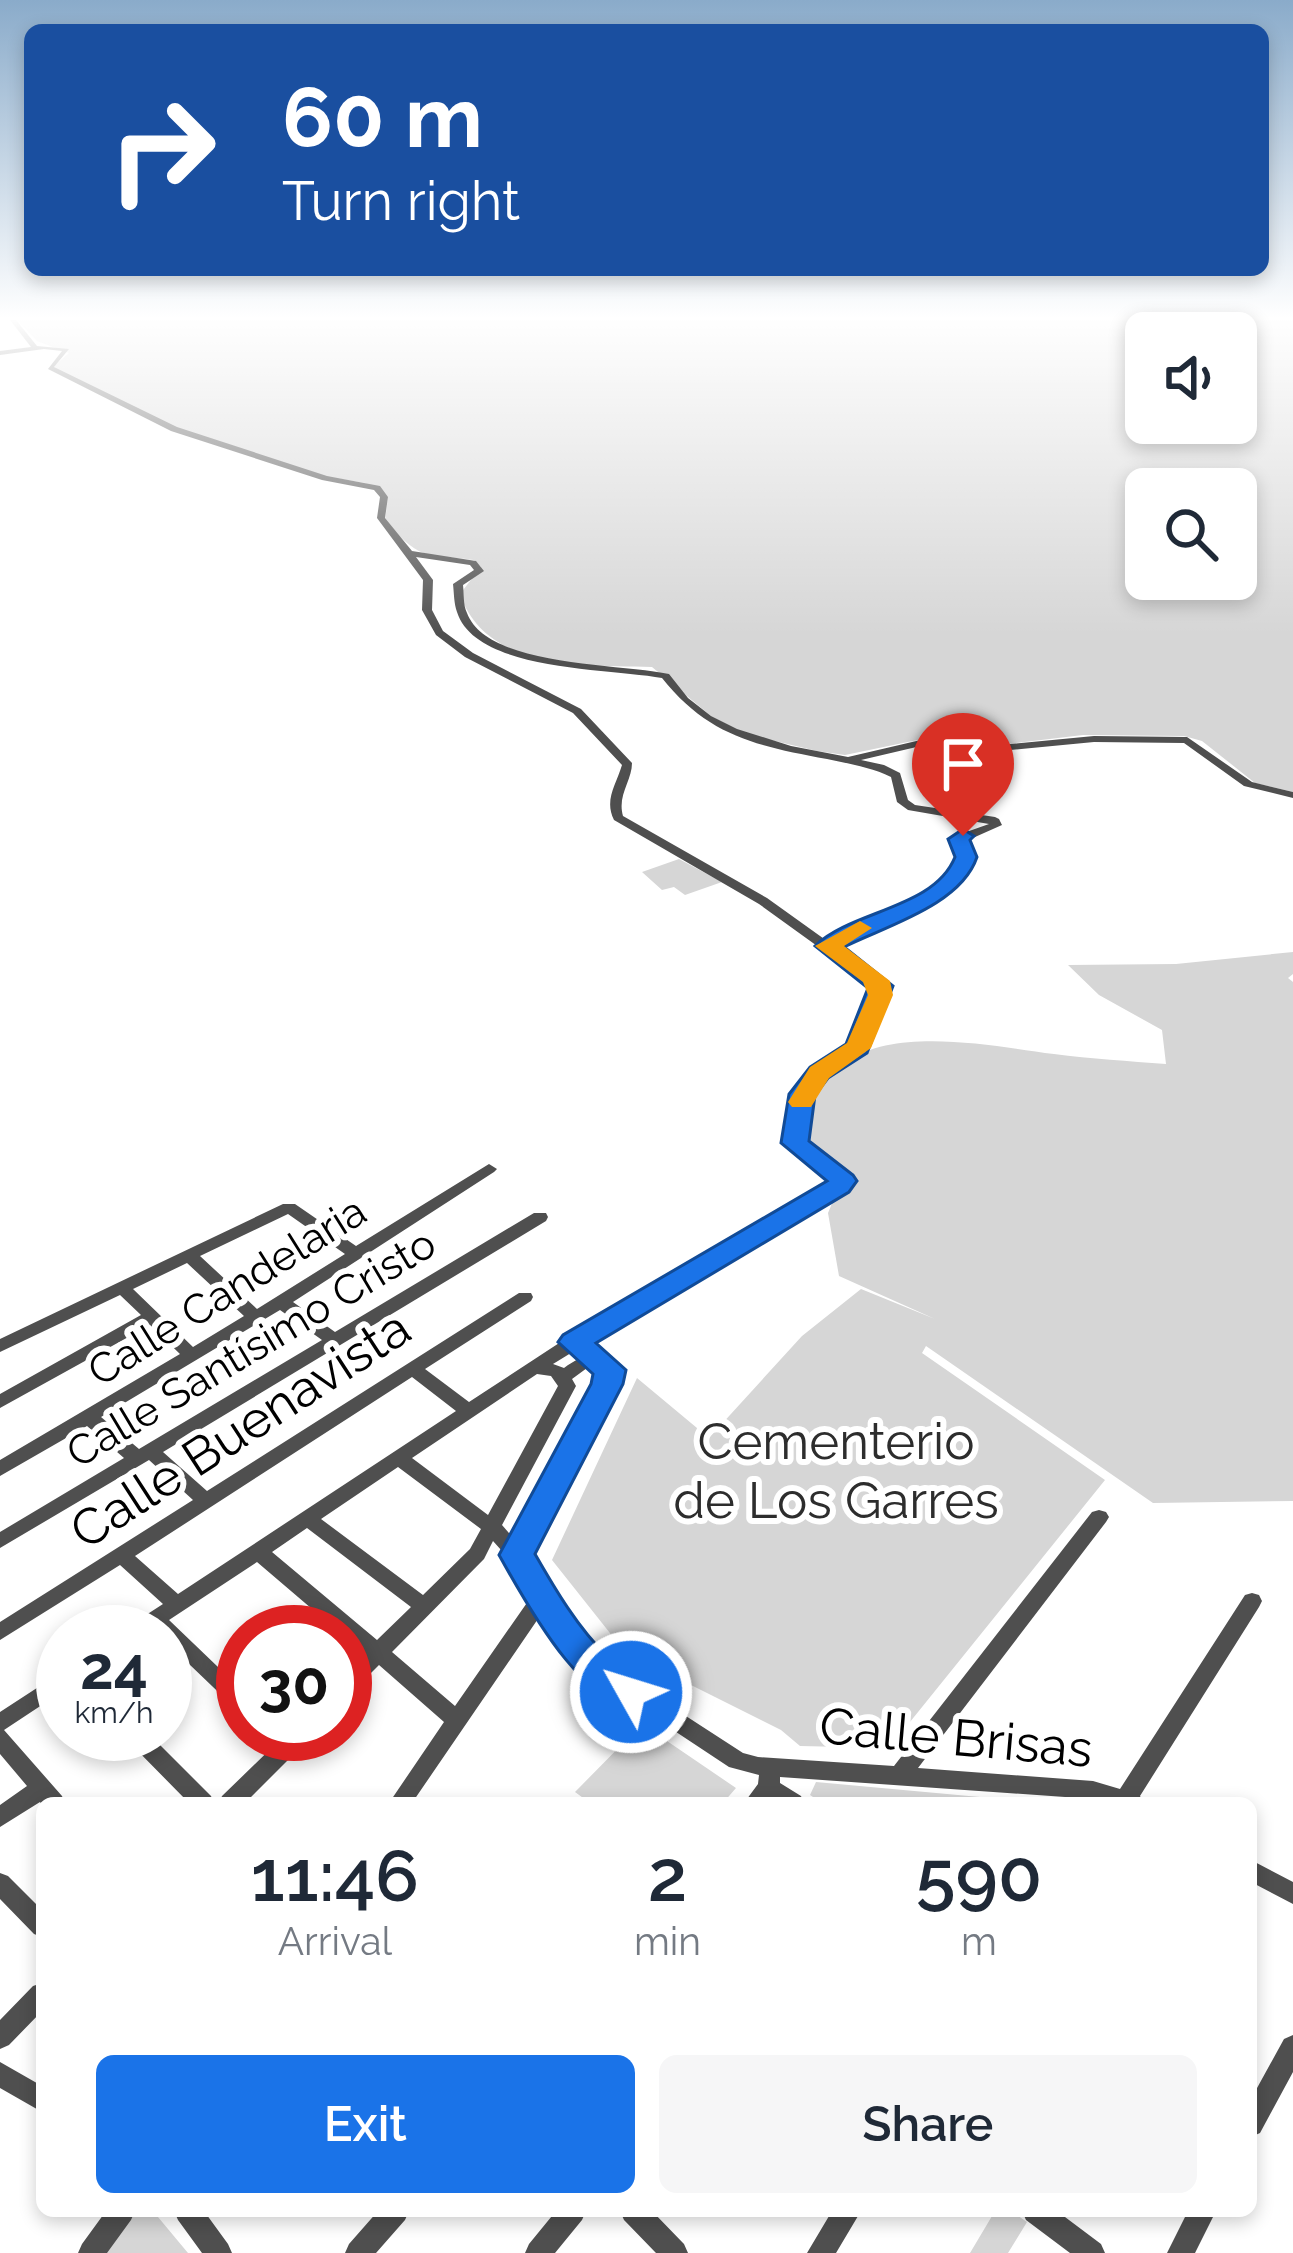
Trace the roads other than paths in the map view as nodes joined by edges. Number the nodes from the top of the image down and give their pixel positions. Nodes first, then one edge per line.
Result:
1 (166, 425) edge
2 (409, 553) junction
3 (848, 759) junction
4 (1293, 795) edge
5 (827, 946) junction
6 (489, 1168) dead end
7 (540, 1217) dead end
8 (356, 1254) junction
9 (191, 1258) junction
10 (125, 1290) junction
11 (525, 1297) dead end
12 (280, 1302) junction
13 (151, 1317) junction
14 (255, 1317) junction
15 (579, 1338) junction
16 (332, 1339) junction
17 (0, 1346) edge
18 (191, 1355) junction
19 (594, 1361) junction
20 (534, 1368) junction
21 (413, 1369) junction
22 (563, 1377) junction
23 (0, 1402) edge
24 (469, 1412) junction
25 (90, 1418) junction
26 (143, 1454) junction
27 (400, 1459) junction
28 (0, 1469) edge
29 (206, 1501) junction
30 (1099, 1517) dead end
31 (309, 1520) junction
32 (494, 1529) junction
33 (0, 1541) edge
34 (260, 1553) junction
35 (122, 1555) junction
36 (517, 1555) junction
37 (542, 1598) junction
38 (1252, 1601) dead end
39 (176, 1604) joint
40 (422, 1605) junction
41 (0, 1632) edge
42 (376, 1653) junction
43 (372, 1657) edge
44 (36, 1698) edge
45 (454, 1718) junction
46 (0, 1723) edge
47 (0, 1738) edge
48 (162, 1761) edge
49 (267, 1761) edge
50 (902, 1773) junction
51 (764, 1785) edge
52 (48, 1796) edge
53 (197, 1797) edge
54 (235, 1797) edge
55 (404, 1797) edge
56 (1114, 1797) edge
57 (1131, 1797) edge
58 (36, 1801) edge
59 (0, 1816) edge
60 (1257, 1873) edge
61 (0, 1882) edge
62 (1293, 1894) edge
63 (36, 1920) edge
64 (36, 2000) edge
65 (0, 2037) edge
66 (1293, 2047) edge
67 (0, 2074) edge
68 (36, 2096) edge
69 (1257, 2107) edge
70 (118, 2217) edge
71 (192, 2217) edge
72 (391, 2217) edge
73 (568, 2217) edge
74 (639, 2217) edge
75 (844, 2217) edge
76 (1043, 2217) edge
77 (1200, 2217) edge
78 (91, 2253) edge
79 (219, 2253) edge
80 (358, 2253) edge
81 (538, 2253) edge
82 (675, 2253) edge
83 (820, 2253) edge
84 (1092, 2253) edge
85 (1180, 2253) edge

1 - 2 street
2 - 3 street
2 - 5 street
3 - 4 street
3 - 5 street
5 - 15 street
6 - 8 street, Calle Candelaria
7 - 16 street, Calle Santísimo Cristo
8 - 9 street
8 - 12 street, Calle Candelaria
9 - 10 street
9 - 14 street
10 - 13 street
10 - 17 street
11 - 21 street, Calle Buenavista
12 - 14 street, Calle Candelaria
12 - 16 street
13 - 18 street
13 - 23 street
14 - 18 street, Calle Candelaria
15 - 19 street
15 - 20 street
16 - 26 street, Calle Santísimo Cristo
18 - 25 street, Calle Candelaria
19 - 22 street
19 - 36 street
20 - 22 street
20 - 24 street
21 - 24 street
21 - 29 street, Calle Buenavista
22 - 32 street
24 - 27 street
25 - 26 street
25 - 28 street, Calle Candelaria
26 - 29 street
26 - 33 street, Calle Santísimo Cristo
27 - 31 street
27 - 32 street
29 - 35 street, Calle Buenavista
30 - 50 street
31 - 34 street
31 - 40 street
32 - 36 street
32 - 40 street
34 - 39 street
34 - 42 street
35 - 39 street
35 - 41 street, Calle Buenavista
36 - 37 street
37 - 45 street
37 - 51 street
38 - 57 street
40 - 42 street
42 - 43 street
42 - 45 street
44 - 46 street
45 - 55 street
47 - 52 street
48 - 53 street
49 - 54 street
50 - 51 street, Calle Brisas
50 - 56 street, Calle Brisas
58 - 59 street
60 - 62 street
61 - 63 street
64 - 65 street
66 - 69 street
67 - 68 street
70 - 78 street
71 - 79 street
72 - 80 street
73 - 81 street
74 - 82 street
75 - 83 street
76 - 84 street
77 - 85 street

